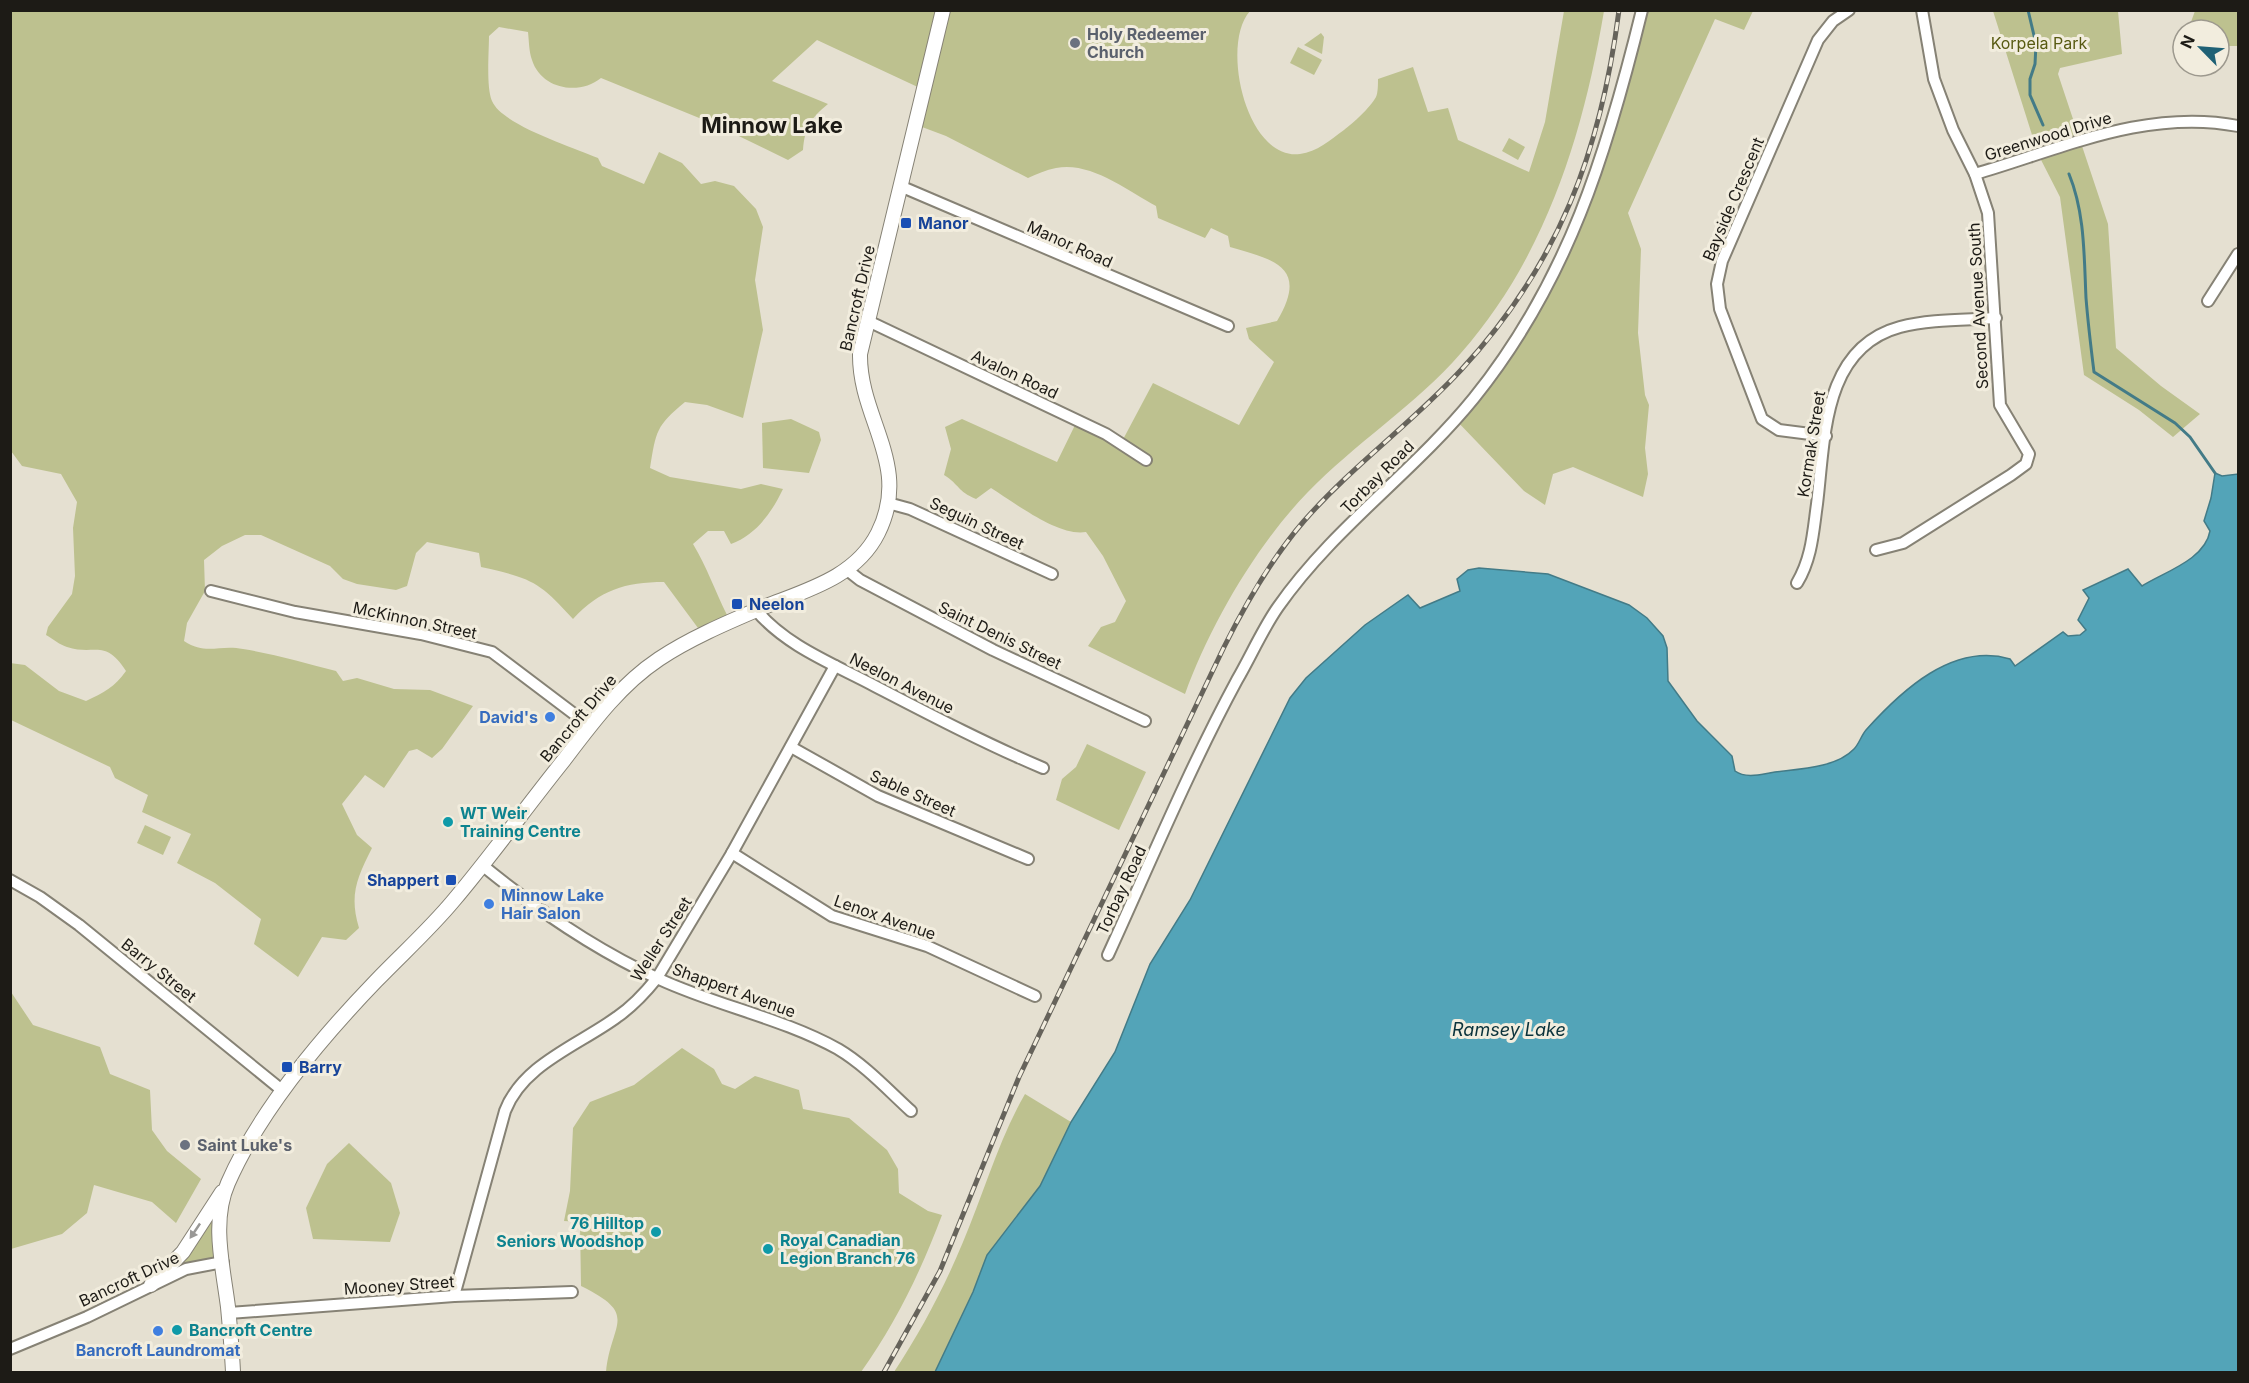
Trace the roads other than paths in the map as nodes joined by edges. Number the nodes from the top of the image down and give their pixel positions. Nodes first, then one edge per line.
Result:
1 (943, 10) edge
2 (1642, 10) edge
3 (1849, 10) edge
4 (1922, 10) edge
5 (2238, 126) edge
6 (1975, 174) junction
7 (900, 186) junction
8 (2238, 254) edge
9 (2208, 301) dead end
10 (1996, 318) junction
11 (868, 321) junction
12 (1228, 327) dead end
13 (1826, 436) junction
14 (1146, 460) dead end
15 (888, 503) junction
16 (1876, 550) dead end
17 (846, 569) junction
18 (1052, 574) dead end
19 (1797, 583) dead end
20 (211, 591) dead end
21 (756, 610) junction
22 (835, 666) junction
23 (1145, 721) dead end
24 (590, 726) junction
25 (790, 747) junction
26 (1043, 768) dead end
27 (732, 853) junction
28 (1028, 859) dead end
29 (482, 865) junction
30 (10, 880) edge
31 (1108, 955) dead end
32 (657, 978) junction
33 (1035, 996) dead end
34 (283, 1091) junction
35 (911, 1111) dead end
36 (228, 1182) junction
37 (223, 1262) junction
38 (152, 1285) junction
39 (572, 1292) dead end
40 (454, 1296) junction
41 (229, 1313) junction
42 (10, 1349) edge
43 (233, 1372) edge

1 - 7 main road, Bancroft Drive
2 - 31 street, Torbay Road
3 - 13 street, Bayside Crescent
4 - 6 street, Second Avenue South
5 - 6 street, Greenwood Drive
6 - 10 street, Second Avenue South
7 - 11 main road, Bancroft Drive
7 - 12 street, Manor Road
8 - 9 street
10 - 13 street, Kormak Street
10 - 16 street, Second Avenue South
11 - 14 street, Avalon Road
11 - 15 main road, Bancroft Drive
13 - 19 street, Kormak Street
15 - 17 main road, Bancroft Drive
15 - 18 street, Seguin Street
17 - 21 main road, Bancroft Drive
17 - 23 street, Saint Denis Street
20 - 24 street, McKinnon Street
21 - 22 street, Neelon Avenue
21 - 24 main road, Bancroft Drive
22 - 25 street, Weller Street
22 - 26 street, Neelon Avenue
24 - 29 main road, Bancroft Drive
25 - 27 street, Weller Street
25 - 28 street, Sable Street
27 - 32 street, Weller Street
27 - 33 street, Lenox Avenue
29 - 32 street, Shappert Avenue
29 - 34 main road, Bancroft Drive
30 - 34 street, Barry Street
32 - 35 street, Shappert Avenue
32 - 40 street, Weller Street
34 - 36 main road, Bancroft Drive
36 - 37 main road, Bancroft Drive
36 -> 38 main road
37 - 38 street, Bancroft Drive
37 - 41 main road
38 - 42 street, Bancroft Drive
39 - 40 street, Mooney Street
40 - 41 street, Mooney Street
41 - 43 main road

